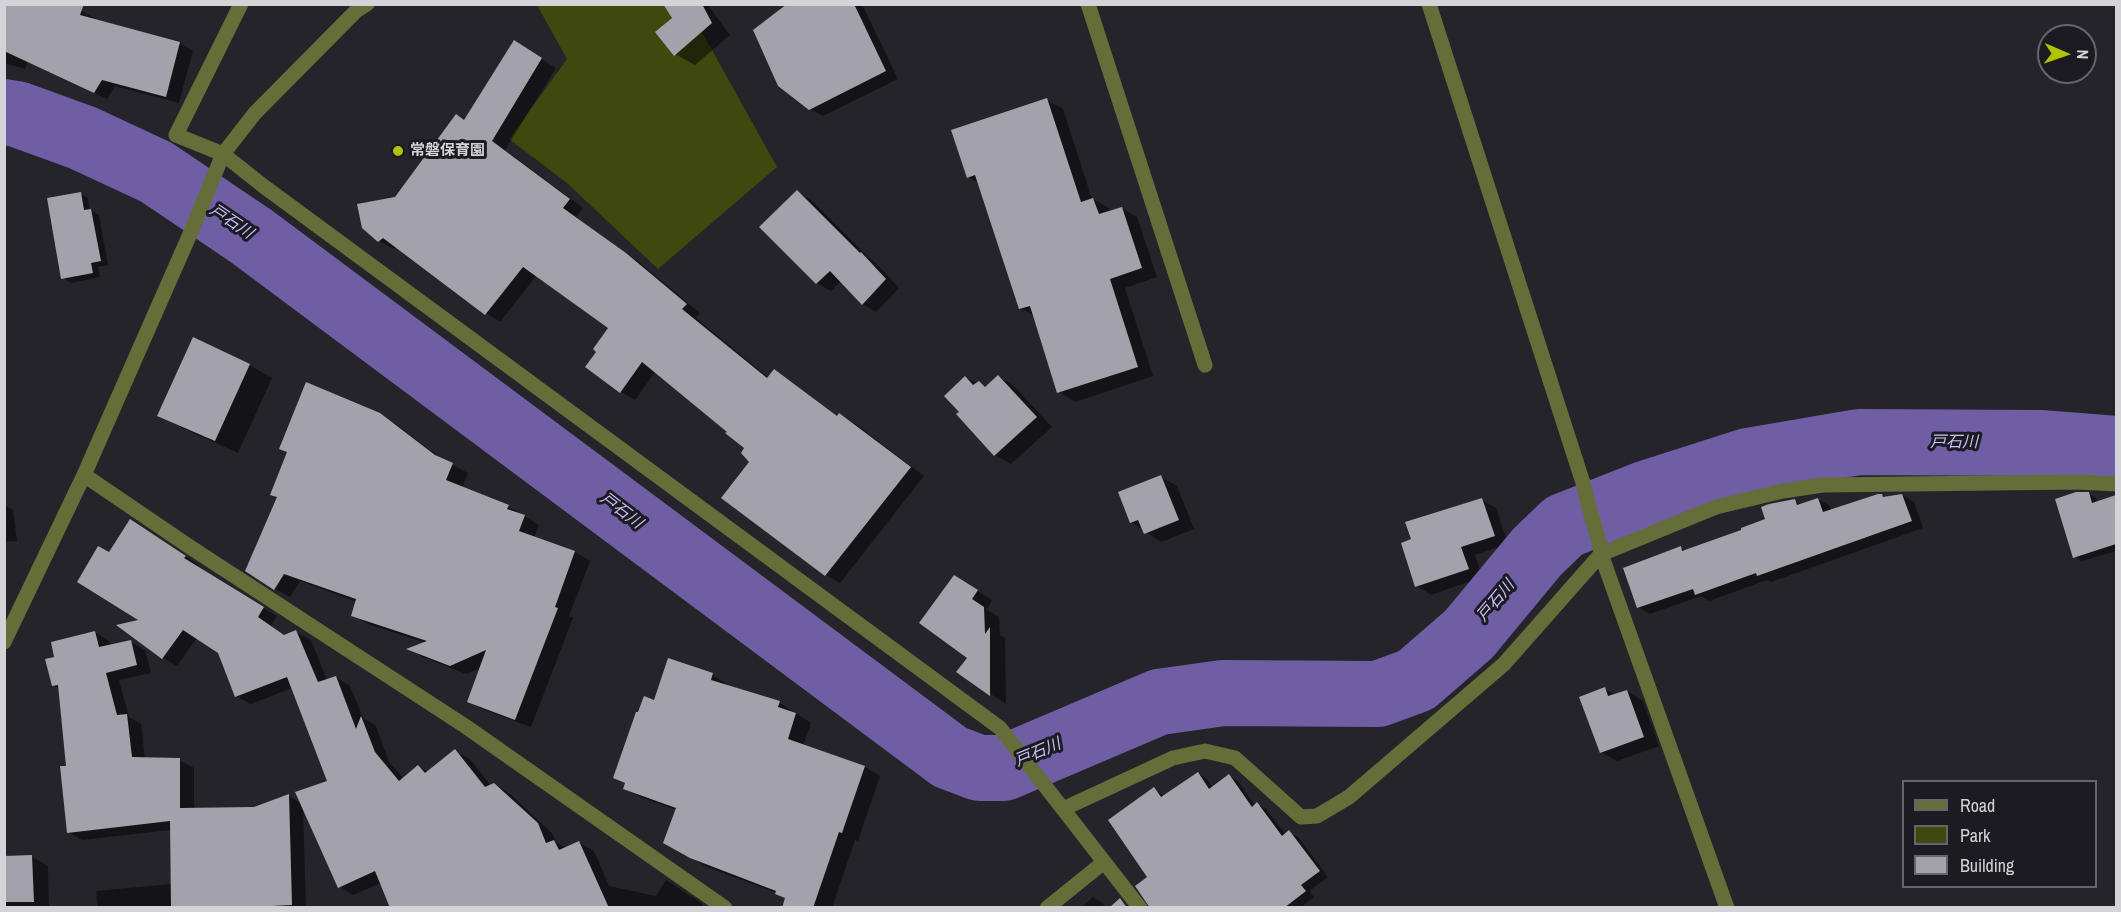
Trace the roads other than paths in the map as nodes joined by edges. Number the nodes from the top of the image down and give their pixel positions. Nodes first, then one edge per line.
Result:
1 (241, 4) edge
2 (1088, 4) edge
3 (1429, 4) edge
4 (357, 7) edge
5 (223, 154) junction
6 (1205, 365) dead end
7 (84, 475) junction
8 (2116, 484) edge
9 (1601, 554) junction
10 (4, 642) edge
11 (1063, 809) junction
12 (1104, 862) junction
13 (725, 908) edge
14 (1047, 908) edge
15 (1140, 908) edge
16 (1726, 908) edge

1 - 5 street
2 - 6 street
3 - 9 street
4 - 5 street
5 - 7 street
5 - 11 street
7 - 10 street
7 - 13 street
8 - 9 street
9 - 11 street
9 - 16 street
11 - 12 street
12 - 14 street
12 - 15 street

